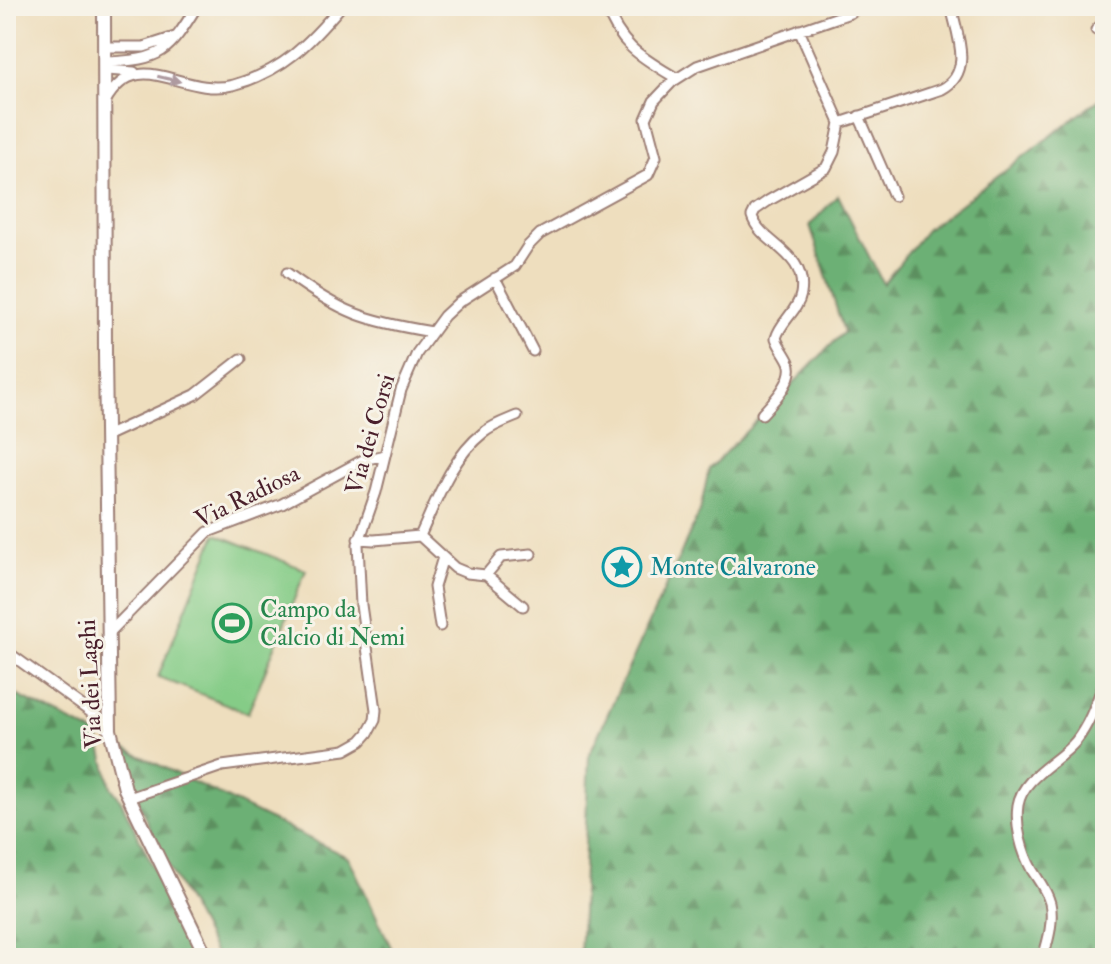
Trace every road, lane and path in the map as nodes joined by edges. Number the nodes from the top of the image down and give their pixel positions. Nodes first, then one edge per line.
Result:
1 (104, 6) edge
2 (197, 6) edge
3 (341, 6) edge
4 (606, 6) edge
5 (860, 6) edge
6 (951, 6) edge
7 (1105, 21) edge
8 (799, 30) junction
9 (1096, 30) dead end
10 (178, 35) junction
11 (106, 47) junction
12 (106, 66) junction
13 (139, 72) junction
14 (676, 78) junction
15 (105, 102) junction
16 (859, 116) junction
17 (840, 123) junction
18 (894, 196) dead end
19 (287, 273) dead end
20 (495, 278) junction
21 (432, 332) junction
22 (533, 351) dead end
23 (241, 359) dead end
24 (762, 414) dead end
25 (517, 416) dead end
26 (106, 436) junction
27 (385, 455) junction
28 (420, 536) junction
29 (1105, 536) edge
30 (358, 539) junction
31 (531, 554) dead end
32 (443, 557) junction
33 (1105, 566) edge
34 (486, 575) junction
35 (523, 606) dead end
36 (440, 626) dead end
37 (109, 633) junction
38 (6, 651) edge
39 (1105, 680) edge
40 (110, 726) junction
41 (129, 798) junction
42 (207, 958) edge
43 (1043, 958) edge

1 - 11 main road, Via dei Laghi
2 - 10 street
13 -> 3 street
4 - 14 street
5 - 8 street, Via dei Corsi
6 - 16 street
7 - 9 street
8 - 14 street, Via dei Corsi
8 - 17 street
10 - 11 street
10 - 12 street
11 - 12 main road, Via dei Laghi
12 - 13 street
12 - 15 main road, Via dei Laghi
13 - 15 street
14 - 20 street, Via dei Corsi
15 - 26 main road, Via dei Laghi
16 - 17 street
16 - 18 street
17 - 24 street
19 - 21 street
20 - 21 street, Via dei Corsi
20 - 22 street
21 - 27 street, Via dei Corsi
23 - 26 street
25 - 28 street
26 - 37 main road, Via dei Laghi
27 - 30 street, Via dei Corsi
27 - 37 street, Via Radiosa
28 - 30 street
28 - 32 street
29 - 33 street
30 - 41 street, Via dei Corsi
31 - 34 street
32 - 34 street
32 - 36 street
34 - 35 street
37 - 40 main road, Via dei Laghi
38 - 40 street
39 - 43 street
40 - 41 main road, Via dei Laghi
41 - 42 main road, Via dei Laghi

